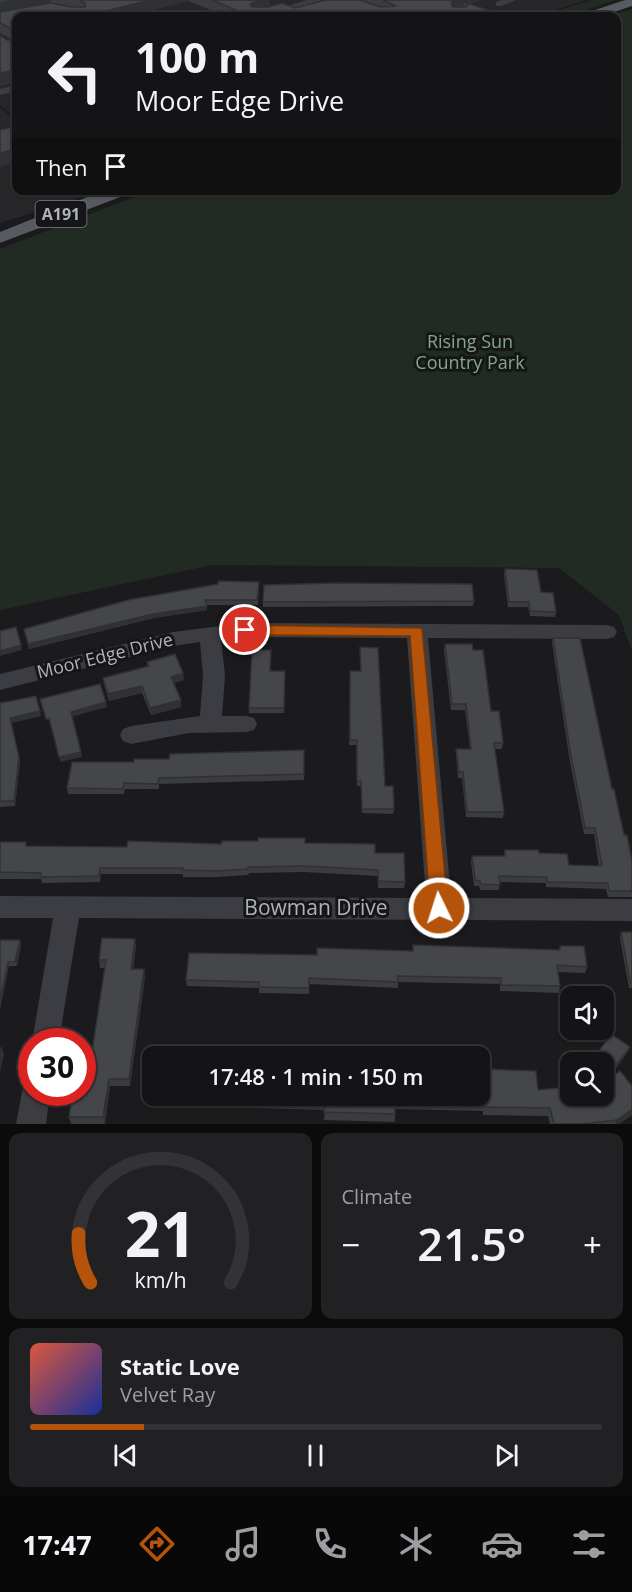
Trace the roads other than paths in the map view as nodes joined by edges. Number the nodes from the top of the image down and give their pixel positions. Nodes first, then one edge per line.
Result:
1 (318, 0) edge
2 (511, 0) edge
3 (632, 2) edge
4 (499, 4) dead end
5 (284, 12) edge
6 (603, 12) edge
7 (109, 195) edge
8 (0, 238) edge
9 (417, 631) junction
10 (607, 632) dead end
11 (210, 633) junction
12 (0, 682) edge
13 (210, 724) junction
14 (246, 724) dead end
15 (131, 735) dead end
16 (0, 907) edge
17 (68, 908) junction
18 (439, 908) junction
19 (632, 910) edge
20 (47, 1028) edge
21 (34, 1106) edge
22 (31, 1124) edge

1 - 5 street
2 - 4 street
3 - 6 main road
7 - 8 main road, A191
9 - 10 street, Moor Edge Drive
9 - 11 street, Moor Edge Drive
9 - 18 street
11 - 12 street, Moor Edge Drive
11 - 13 street
13 - 14 street
13 - 15 street
16 - 17 street, Bowman Drive
17 - 18 street, Bowman Drive
17 - 20 street
18 - 19 street, Bowman Drive
21 - 22 street

